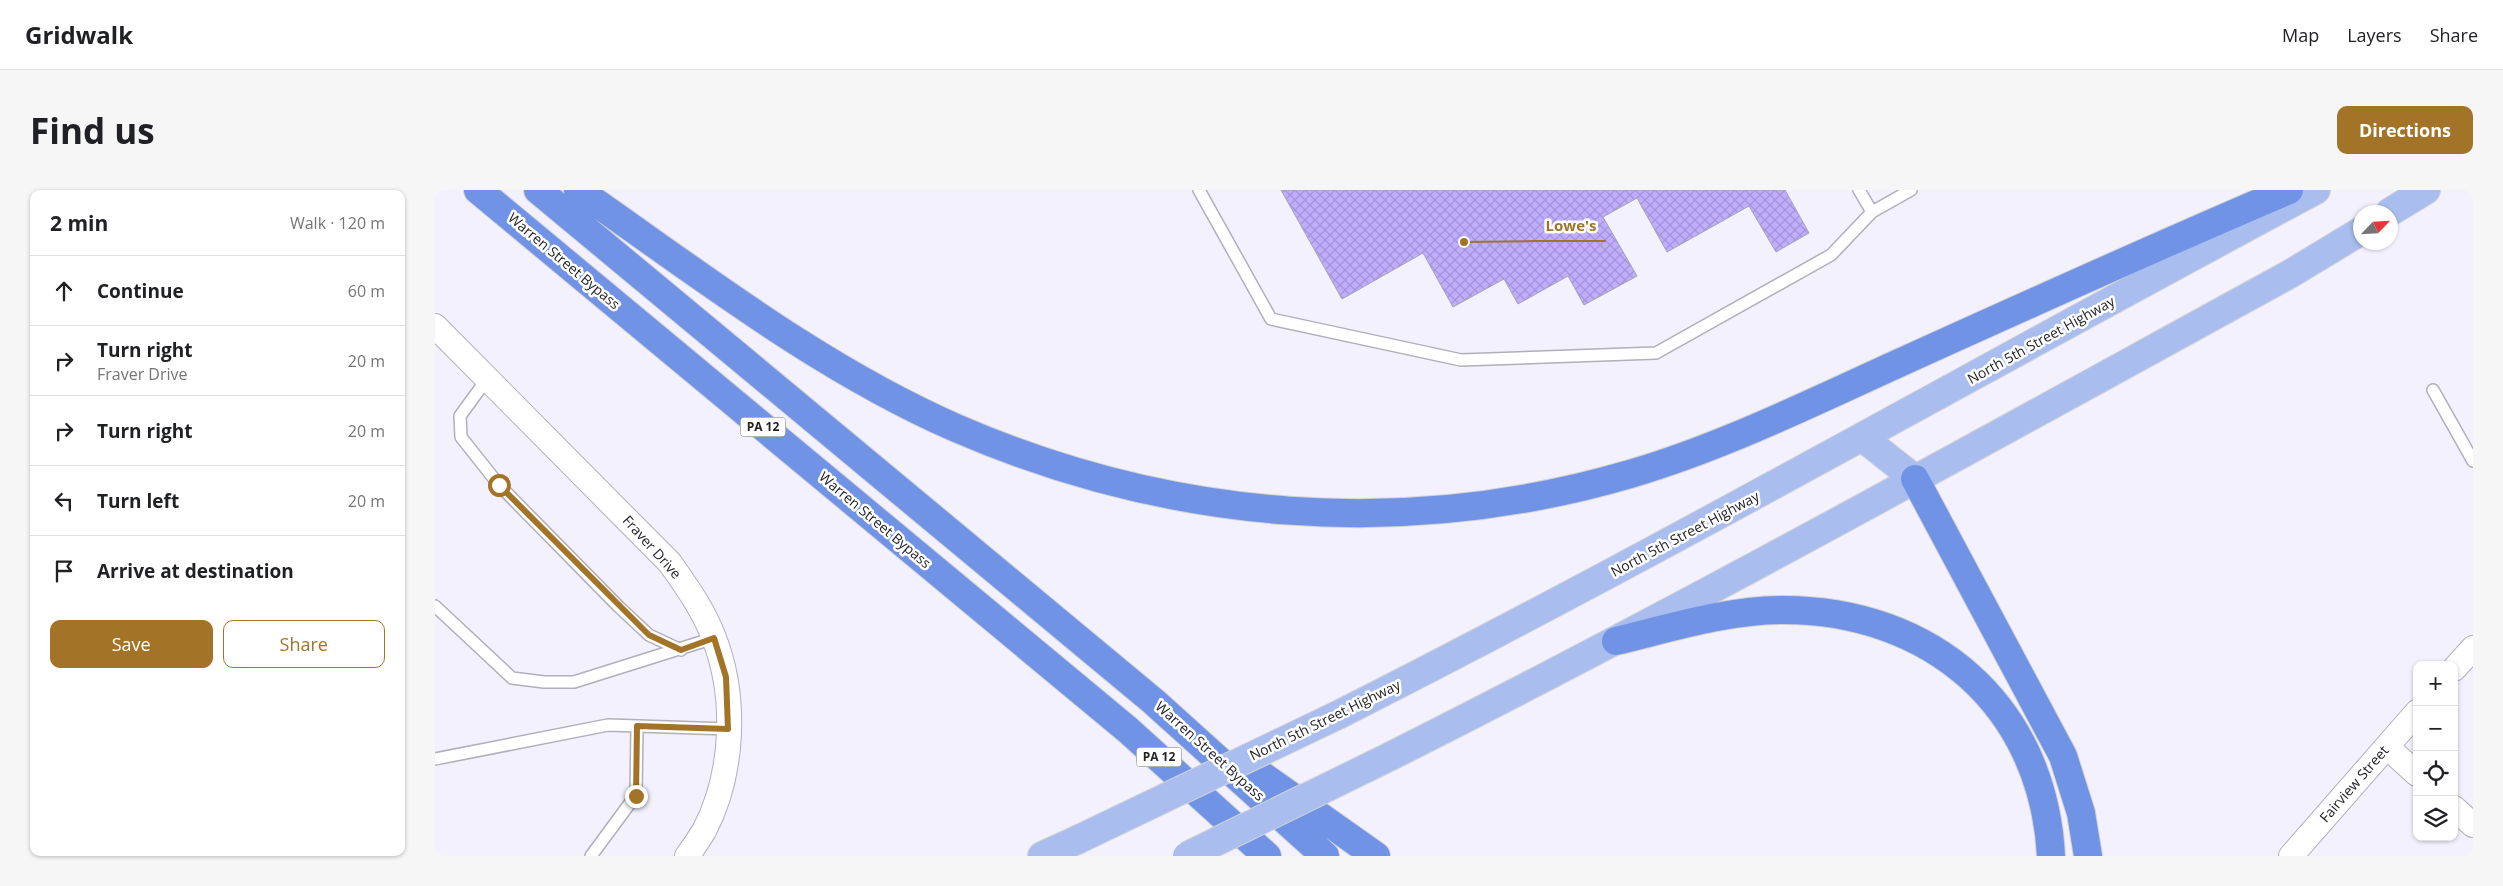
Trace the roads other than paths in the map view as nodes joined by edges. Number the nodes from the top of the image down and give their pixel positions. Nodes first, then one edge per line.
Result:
1 (478, 190) edge
2 (538, 190) edge
3 (578, 190) edge
4 (1199, 190) edge
5 (1859, 190) edge
6 (1911, 190) edge
7 (2289, 190) edge
8 (2316, 190) edge
9 (2426, 190) edge
10 (2398, 207) edge
11 (1872, 212) junction
12 (2353, 236) edge
13 (435, 326) edge
14 (487, 379) junction
15 (2433, 390) dead end
16 (1862, 438) junction
17 (2473, 461) edge
18 (1915, 479) junction
19 (435, 606) edge
20 (714, 638) junction
21 (1616, 641) junction
22 (2473, 648) edge
23 (681, 650) junction
24 (2458, 665) edge
25 (1153, 701) junction
26 (2413, 717) edge
27 (637, 726) junction
28 (728, 729) junction
29 (2387, 747) junction
30 (435, 759) edge
31 (2413, 770) edge
32 (2458, 812) edge
33 (2473, 825) edge
34 (591, 856) edge
35 (687, 856) edge
36 (1042, 856) edge
37 (1187, 856) edge
38 (1267, 856) edge
39 (1325, 856) edge
40 (1376, 856) edge
41 (2051, 856) edge
42 (2088, 856) edge
43 (2291, 856) edge

1 - 38 highway, Warren Street Bypass / PA 12
2 - 25 highway, Warren Street Bypass / PA 12
3 - 7 highway
4 - 11 lane
5 - 11 lane
6 - 11 lane
8 - 16 main road, North 5th Street Highway
9 - 10 main road
12 - 18 main road
13 - 14 street, Fraver Drive
14 - 20 street, Fraver Drive
14 - 23 lane
15 - 17 lane
16 - 18 main road
16 - 36 main road, North 5th Street Highway, bridge
18 - 21 main road
18 - 42 highway
19 - 23 lane
20 - 23 lane
20 - 28 street, Fraver Drive
21 - 37 main road, bridge
21 - 41 highway
22 - 24 street
25 - 39 highway, Warren Street Bypass / PA 12
25 - 40 highway
26 - 29 street, Fairview Street
27 - 28 lane
27 - 30 lane
27 - 34 lane
28 - 35 street, Fraver Drive
29 - 31 street
29 - 43 street, Fairview Street
32 - 33 street

